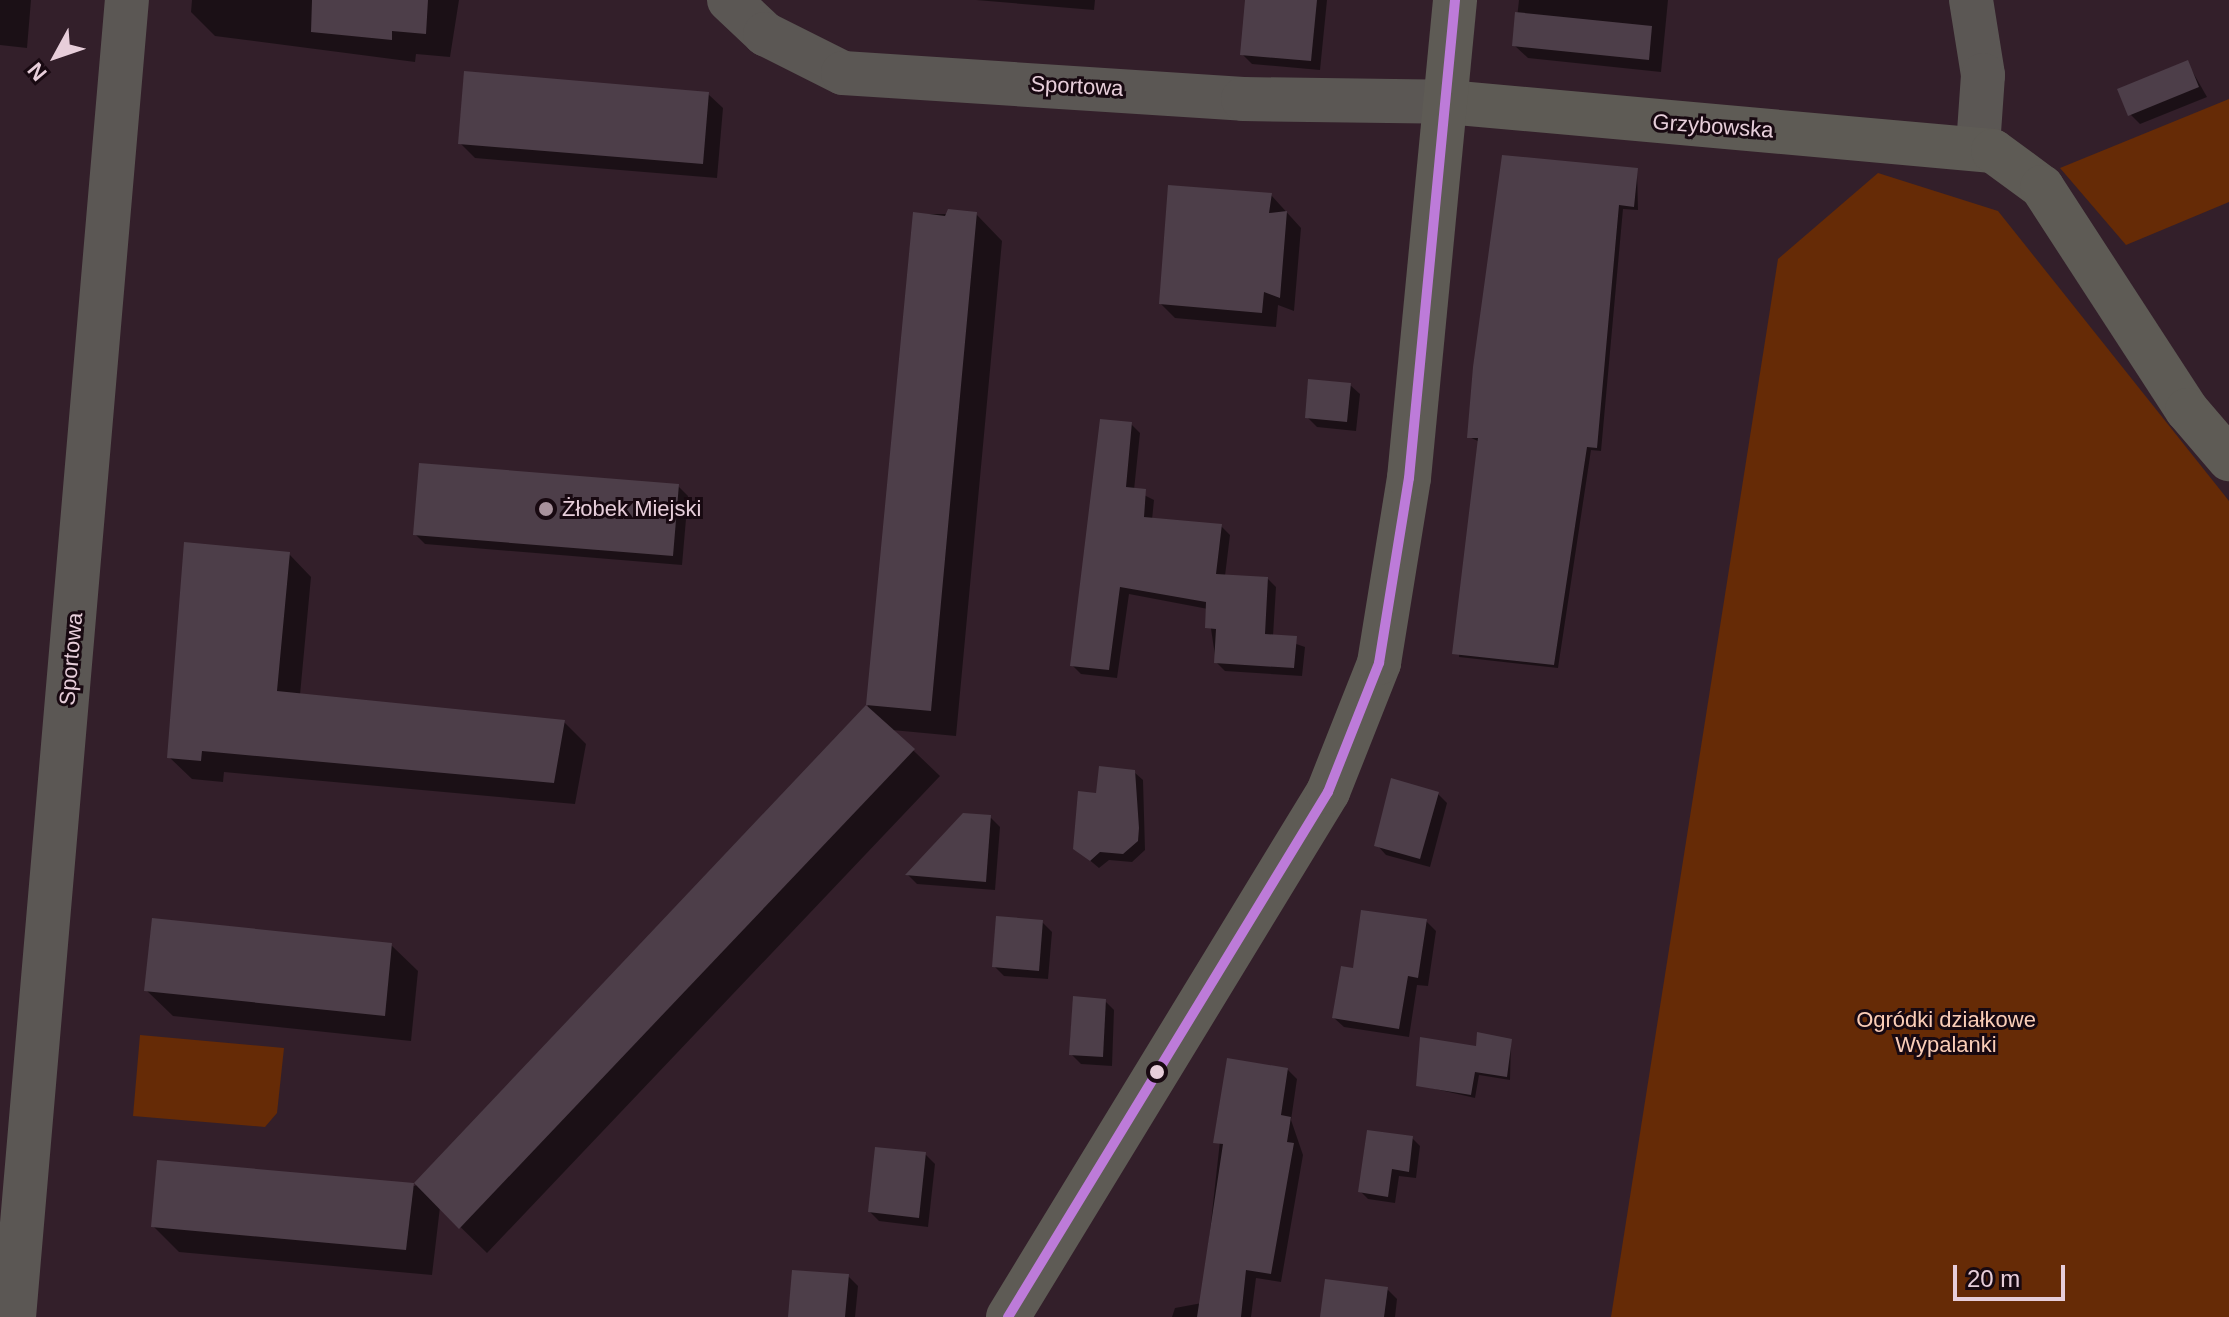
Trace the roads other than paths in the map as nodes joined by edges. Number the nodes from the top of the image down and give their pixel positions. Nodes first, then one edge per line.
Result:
1 (127, 0) edge
2 (729, 0) edge
3 (1455, 0) edge
4 (1971, 0) edge
5 (1447, 102) junction
6 (1978, 146) junction
7 (2229, 459) edge
8 (14, 1317) edge
9 (1008, 1317) edge

1 - 8 street, Sportowa
2 - 5 street, Sportowa
3 - 5 street
4 - 6 street
5 - 6 street, Grzybowska
5 - 9 street
6 - 7 street, Grzybowska

